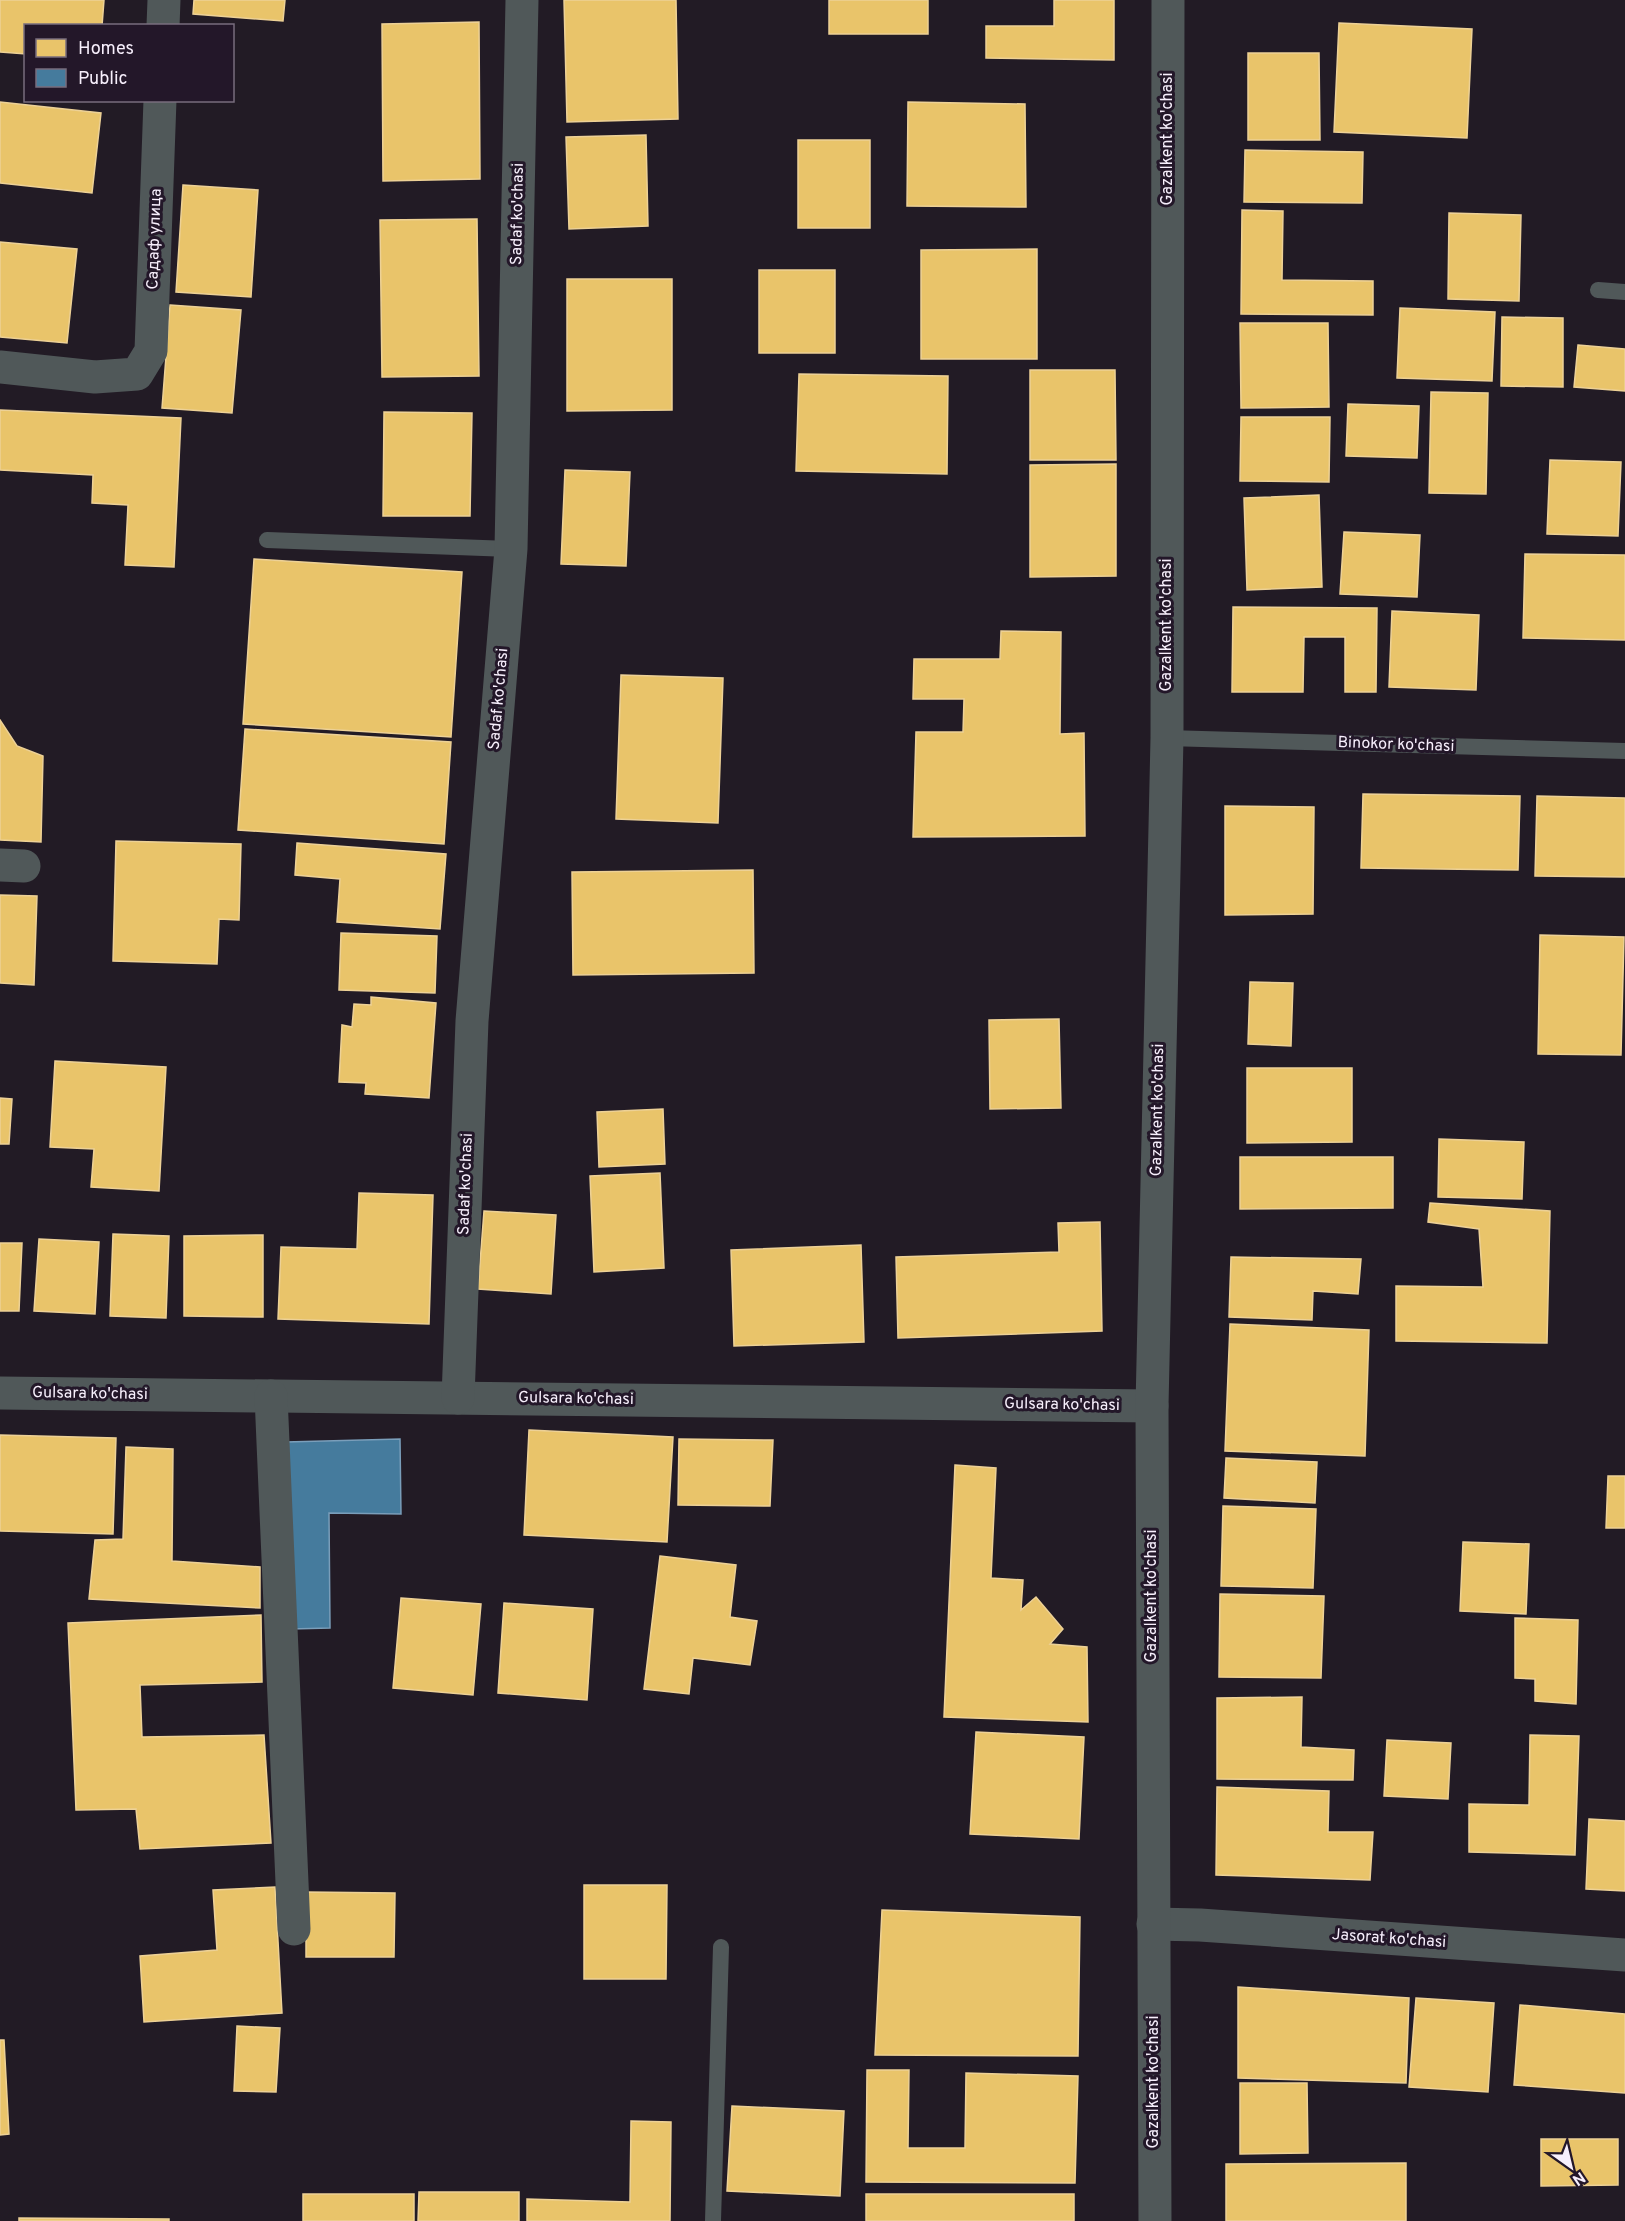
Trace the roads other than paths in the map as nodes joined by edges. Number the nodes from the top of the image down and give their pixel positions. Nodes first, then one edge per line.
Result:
1 (164, 0) edge
2 (522, 0) edge
3 (1168, 0) edge
4 (163, 24) edge
5 (160, 102) edge
6 (1598, 290) dead end
7 (1625, 292) edge
8 (0, 367) edge
9 (267, 540) dead end
10 (512, 549) junction
11 (1167, 738) junction
12 (1625, 751) edge
13 (0, 1393) edge
14 (271, 1396) junction
15 (458, 1398) junction
16 (1152, 1406) junction
17 (1153, 1924) junction
18 (294, 1929) dead end
19 (721, 1947) dead end
20 (1625, 1955) edge
21 (713, 2221) edge
22 (1155, 2221) edge

1 - 4 street
2 - 10 street, Sadaf ko'chasi
3 - 11 street, Gazalkent ko'chasi
5 - 8 street, Садаф улица
6 - 7 lane
9 - 10 lane
10 - 15 street, Sadaf ko'chasi
11 - 12 lane, Binokor ko'chasi
11 - 16 street, Gazalkent ko'chasi
13 - 14 street, Gulsara ko'chasi
14 - 15 street, Gulsara ko'chasi
14 - 18 street
15 - 16 street, Gulsara ko'chasi
16 - 17 street, Gazalkent ko'chasi
17 - 20 street, Jasorat ko'chasi
17 - 22 street, Gazalkent ko'chasi
19 - 21 lane

